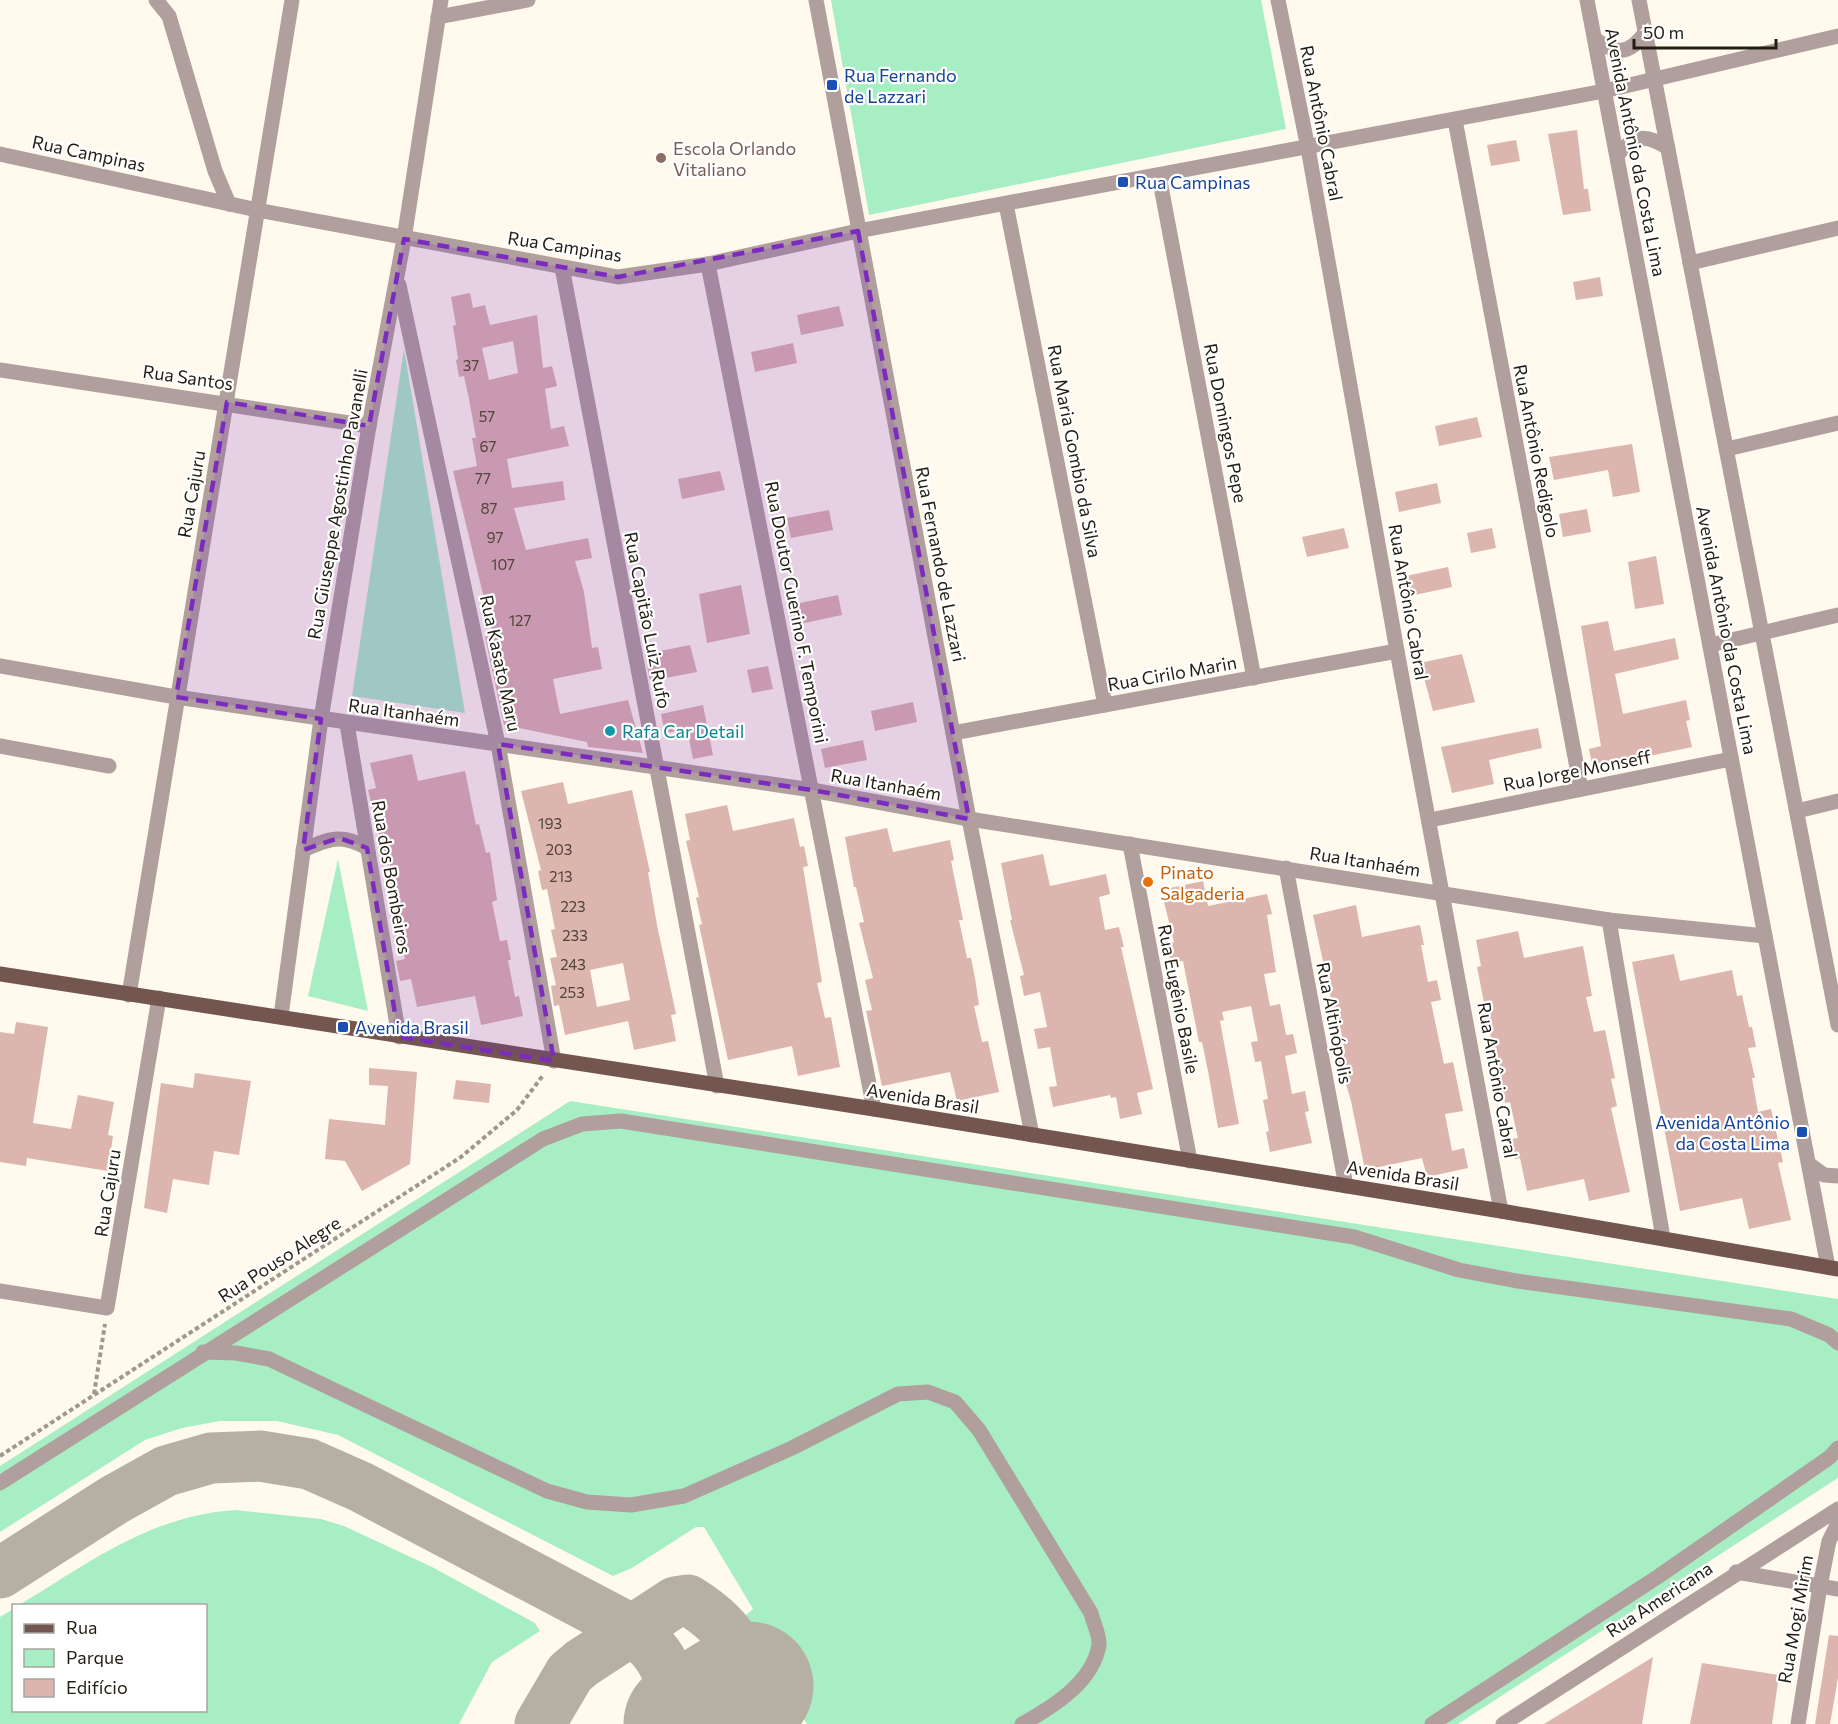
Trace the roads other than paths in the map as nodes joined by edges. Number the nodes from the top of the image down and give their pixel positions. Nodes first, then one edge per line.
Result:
1 (156, 0) edge
2 (292, 0) edge
3 (441, 0) edge
4 (528, 0) edge
5 (816, 0) edge
6 (1278, 0) edge
7 (1587, 0) edge
8 (1639, 0) edge
9 (438, 16) junction
10 (1645, 33) junction
11 (1838, 36) edge
12 (1595, 39) junction
13 (1655, 78) junction
14 (1604, 91) junction
15 (1455, 120) junction
16 (1308, 148) junction
17 (1668, 148) junction
18 (0, 154) edge
19 (1617, 155) junction
20 (1159, 176) junction
21 (229, 204) junction
22 (1006, 204) junction
23 (257, 210) junction
24 (1838, 228) edge
25 (858, 231) junction
26 (404, 239) junction
27 (1690, 263) junction
28 (708, 264) junction
29 (562, 267) junction
30 (397, 276) junction
31 (0, 370) edge
32 (226, 402) junction
33 (1838, 423) edge
34 (369, 426) junction
35 (1726, 449) junction
36 (1838, 615) edge
37 (1762, 634) junction
38 (1710, 645) junction
39 (1397, 651) junction
40 (0, 666) edge
41 (1254, 678) junction
42 (176, 697) junction
43 (1105, 705) junction
44 (321, 719) junction
45 (347, 724) junction
46 (953, 733) junction
47 (498, 744) junction
48 (0, 746) edge
49 (1731, 759) junction
50 (109, 766) dead end
51 (656, 769) junction
52 (1581, 789) junction
53 (812, 790) junction
54 (1838, 801) edge
55 (1797, 811) junction
56 (969, 819) junction
57 (1430, 820) junction
58 (1130, 844) junction
59 (366, 848) junction
60 (303, 850) junction
61 (1286, 868) junction
62 (1444, 893) junction
63 (1609, 920) junction
64 (1765, 936) junction
65 (0, 974) edge
66 (1835, 994) edge
67 (129, 995) junction
68 (159, 998) junction
69 (281, 1016) junction
70 (1838, 1025) edge
71 (399, 1037) junction
72 (554, 1061) junction
73 (717, 1086) junction
74 (873, 1109) junction
75 (1032, 1135) junction
76 (1190, 1161) junction
77 (1809, 1164) junction
78 (1838, 1176) edge
79 (1346, 1186) junction
80 (1502, 1211) junction
81 (1663, 1238) junction
82 (1833, 1268) edge
83 (0, 1291) edge
84 (1838, 1343) edge
85 (203, 1352) junction
86 (1838, 1448) edge
87 (0, 1483) edge
88 (1838, 1509) edge
89 (1838, 1523) edge
90 (1736, 1572) junction
91 (1820, 1586) junction
92 (1838, 1589) edge
93 (1022, 1724) edge
94 (1432, 1724) edge
95 (1503, 1724) edge
96 (1798, 1724) edge

1 - 21 street
2 - 23 street, Rua Cajuru
3 - 9 street, Rua Giuseppe Agostinho Pavanelli
4 - 9 street
5 - 25 street, Rua Fernando de Lazzari
6 - 16 street, Rua Antônio Cabral
7 - 12 street, Avenida Antônio da Costa Lima
8 - 10 street, Avenida Antônio da Costa Lima
9 - 26 street, Rua Giuseppe Agostinho Pavanelli
10 - 12 street
10 - 13 street, Avenida Antônio da Costa Lima
11 - 13 street, Rua Campinas
12 - 14 street, Avenida Antônio da Costa Lima
13 - 14 street, Rua Campinas
13 - 17 street, Avenida Antônio da Costa Lima
14 - 15 street, Rua Campinas
14 - 19 street, Avenida Antônio da Costa Lima
15 - 16 street, Rua Campinas
15 - 52 street, Rua Antônio Redigolo
16 - 20 street, Rua Campinas
16 - 39 street, Rua Antônio Cabral
17 - 19 street
17 - 27 street, Avenida Antônio da Costa Lima
18 - 21 street, Rua Campinas
19 - 38 street, Avenida Antônio da Costa Lima
20 - 22 street, Rua Campinas
20 - 41 street, Rua Domingos Pepe
21 - 23 street, Rua Campinas
22 - 25 street, Rua Campinas
22 - 43 street, Rua Maria Gombio da Silva
23 - 26 street, Rua Campinas
23 - 32 street, Rua Cajuru
24 - 27 street
25 - 28 street, Rua Campinas
25 - 46 street, Rua Fernando de Lazzari
26 - 29 street, Rua Campinas
26 - 30 street, Rua Giuseppe Agostinho Pavanelli
27 - 35 street, Avenida Antônio da Costa Lima
28 - 29 street, Rua Campinas
28 - 53 street, Rua Doutor Guerino F. Temporini
29 - 51 street, Rua Capitão Luiz Rufo
30 - 34 street, Rua Giuseppe Agostinho Pavanelli
30 - 47 street, Rua Kasato Maru
31 - 32 street, Rua Santos
32 - 34 street, Rua Santos
32 - 42 street, Rua Cajuru
33 - 35 street
34 - 44 street, Rua Giuseppe Agostinho Pavanelli
35 - 37 street, Avenida Antônio da Costa Lima
36 - 37 street
37 - 38 street
37 - 55 street, Avenida Antônio da Costa Lima
38 - 49 street, Avenida Antônio da Costa Lima
39 - 41 street, Rua Cirilo Marin
39 - 57 street, Rua Antônio Cabral
40 - 42 street, Rua Itanhaém
41 - 43 street, Rua Cirilo Marin
42 - 44 street, Rua Itanhaém
42 - 67 street, Rua Cajuru
43 - 46 street, Rua Cirilo Marin
44 - 45 street, Rua Itanhaém
44 - 60 street, Rua Giuseppe Agostinho Pavanelli
45 - 47 street, Rua Itanhaém
45 - 59 street, Rua dos Bombeiros
46 - 56 street, Rua Fernando de Lazzari
47 - 51 street, Rua Itanhaém
47 - 72 street, Rua Kasato Maru
48 - 50 street
49 - 52 street, Rua Jorge Monseff
49 - 64 street, Avenida Antônio da Costa Lima
51 - 53 street, Rua Itanhaém
51 - 73 street, Rua Capitão Luiz Rufo
52 - 57 street, Rua Jorge Monseff
53 - 56 street, Rua Itanhaém
53 - 74 street, Rua Doutor Guerino F. Temporini
54 - 55 street
55 - 66 street, Avenida Antônio da Costa Lima
56 - 58 street, Rua Itanhaém
56 - 75 street, Rua Fernando de Lazzari
57 - 62 street, Rua Antônio Cabral
58 - 61 street, Rua Itanhaém
58 - 76 street, Rua Eugênio Basile
59 - 60 street
59 - 71 street, Rua dos Bombeiros
60 - 69 street, Rua Giuseppe Agostinho Pavanelli
61 - 62 street, Rua Itanhaém
61 - 79 street, Rua Altinópolis
62 - 63 street, Rua Itanhaém
62 - 80 street, Rua Antônio Cabral
63 - 64 street, Rua Itanhaém
63 - 81 street
64 - 77 street, Avenida Antônio da Costa Lima
65 - 67 main road, Avenida Brasil
66 - 70 street, Avenida Antônio da Costa Lima
67 - 68 main road, Avenida Brasil
68 - 69 main road, Avenida Brasil
68 - 83 street, Rua Cajuru
69 - 71 main road, Avenida Brasil
71 - 72 main road, Avenida Brasil
72 - 73 main road, Avenida Brasil
73 - 74 main road, Avenida Brasil
74 - 75 main road, Avenida Brasil
75 - 76 main road, Avenida Brasil
76 - 79 main road, Avenida Brasil
77 - 78 street
77 - 82 street, Avenida Antônio da Costa Lima
79 - 80 main road, Avenida Brasil
80 - 81 main road, Avenida Brasil
81 - 82 main road, Avenida Brasil
84 - 85 street
85 - 87 street
85 - 93 street
86 - 94 street
88 - 90 street, Rua Americana
89 - 91 street, Rua Mogi Mirim
90 - 91 street
90 - 95 street, Rua Americana
91 - 92 street
91 - 96 street, Rua Mogi Mirim

